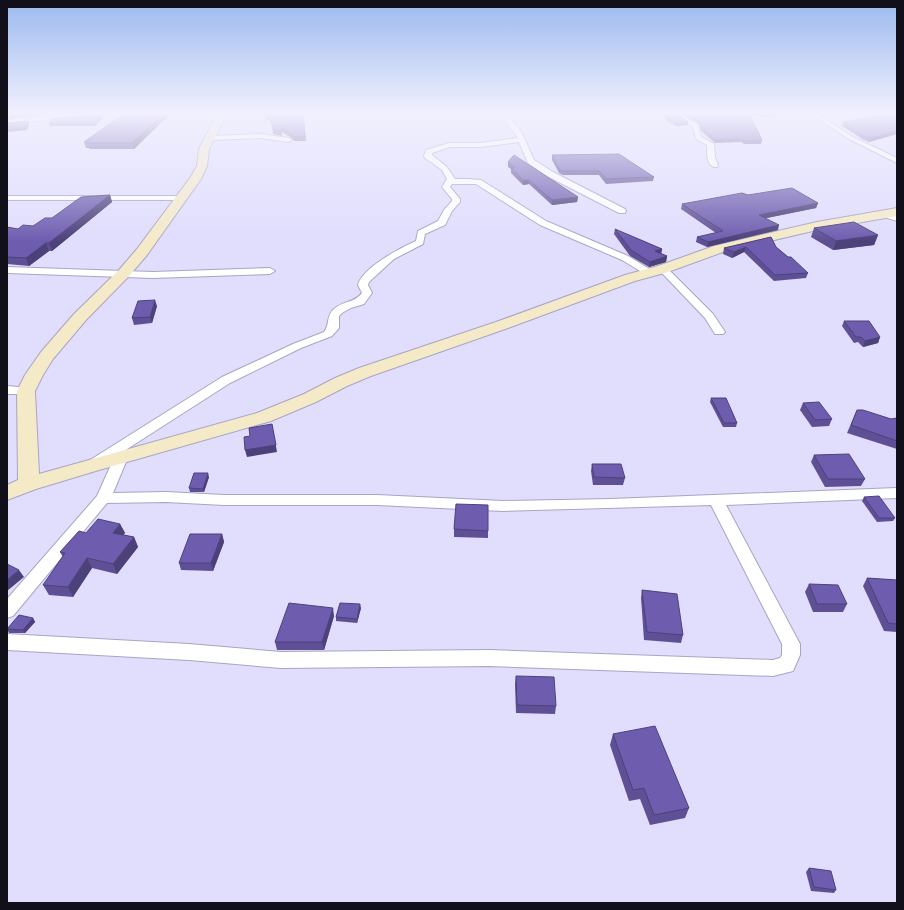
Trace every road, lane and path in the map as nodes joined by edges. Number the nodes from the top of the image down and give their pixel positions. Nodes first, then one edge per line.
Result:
1 (203, 156) edge
2 (429, 156) edge
3 (528, 156) edge
4 (711, 156) edge
5 (886, 156) edge
6 (897, 162) edge
7 (714, 165) dead end
8 (448, 182) junction
9 (7, 198) edge
10 (181, 198) junction
11 (622, 210) dead end
12 (893, 215) edge
13 (7, 270) edge
14 (656, 270) junction
15 (270, 271) dead end
16 (124, 273) junction
17 (719, 332) dead end
18 (7, 390) edge
19 (26, 391) junction
20 (121, 457) junction
21 (92, 465) junction
22 (29, 484) junction
23 (7, 493) edge
24 (897, 493) edge
25 (103, 498) junction
26 (716, 500) junction
27 (7, 611) edge
28 (7, 642) edge

1 - 10 street
2 - 8 street
3 - 11 street
4 - 7 street
5 - 6 street
8 - 14 street
8 - 21 street
9 - 10 street
10 - 16 street
12 - 14 street
13 - 16 street
14 - 17 street
14 - 20 street
15 - 16 street
16 - 19 street
18 - 19 street
19 - 22 street
20 - 21 street
20 - 25 street
21 - 22 street
22 - 23 street
24 - 26 street
25 - 26 street
25 - 27 street
26 - 28 street

